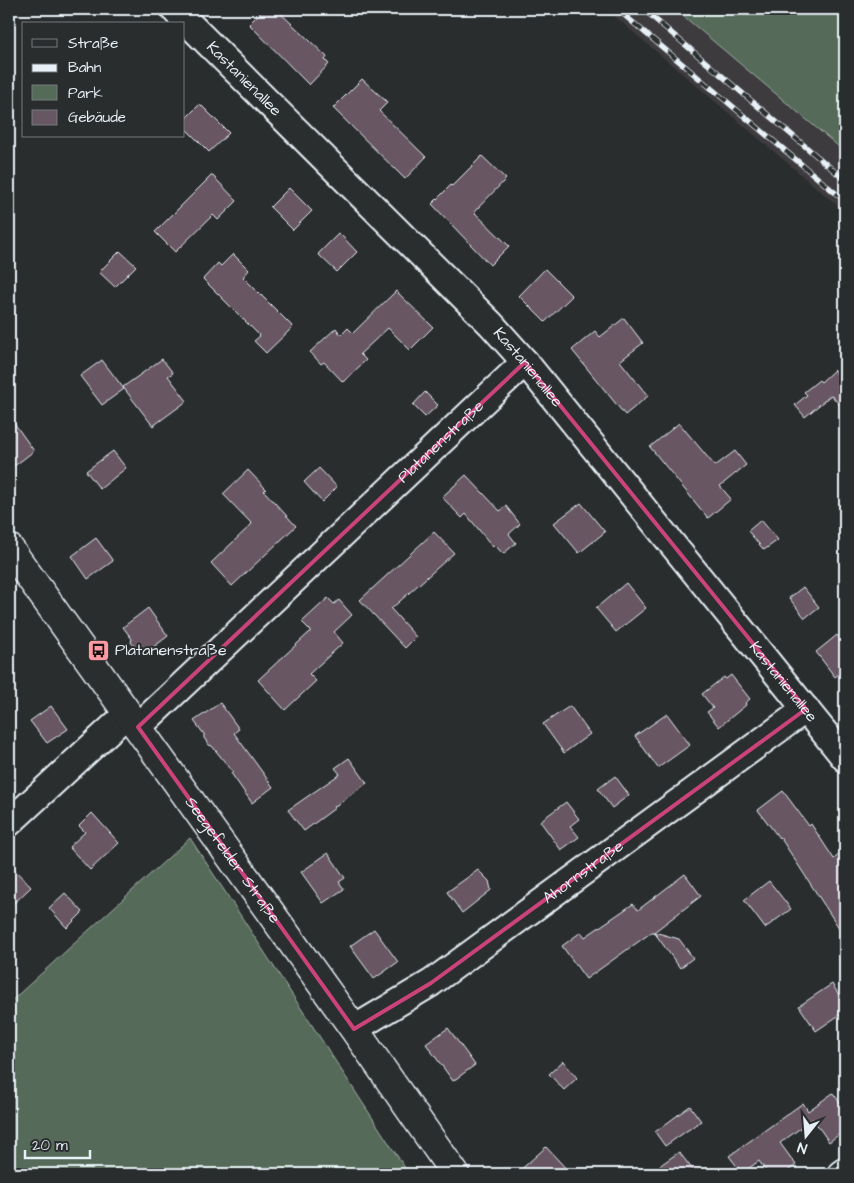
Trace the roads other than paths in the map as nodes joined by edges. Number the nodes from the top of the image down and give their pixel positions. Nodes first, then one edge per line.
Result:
1 (174, 9) edge
2 (526, 362) junction
3 (9, 548) edge
4 (806, 709) junction
5 (132, 720) junction
6 (845, 758) edge
7 (9, 823) edge
8 (354, 1029) junction
9 (845, 1171) edge
10 (455, 1174) edge
11 (841, 1174) edge

1 - 2 street, Kastanienallee
2 - 4 street, Kastanienallee
2 - 5 street, Platanenstraße
3 - 5 street, Seegefelder Straße
4 - 6 street, Kastanienallee
4 - 8 street, Ahornstraße
5 - 7 street, Platanenstraße
5 - 8 street, Seegefelder Straße
8 - 10 street, Seegefelder Straße
9 - 11 street

